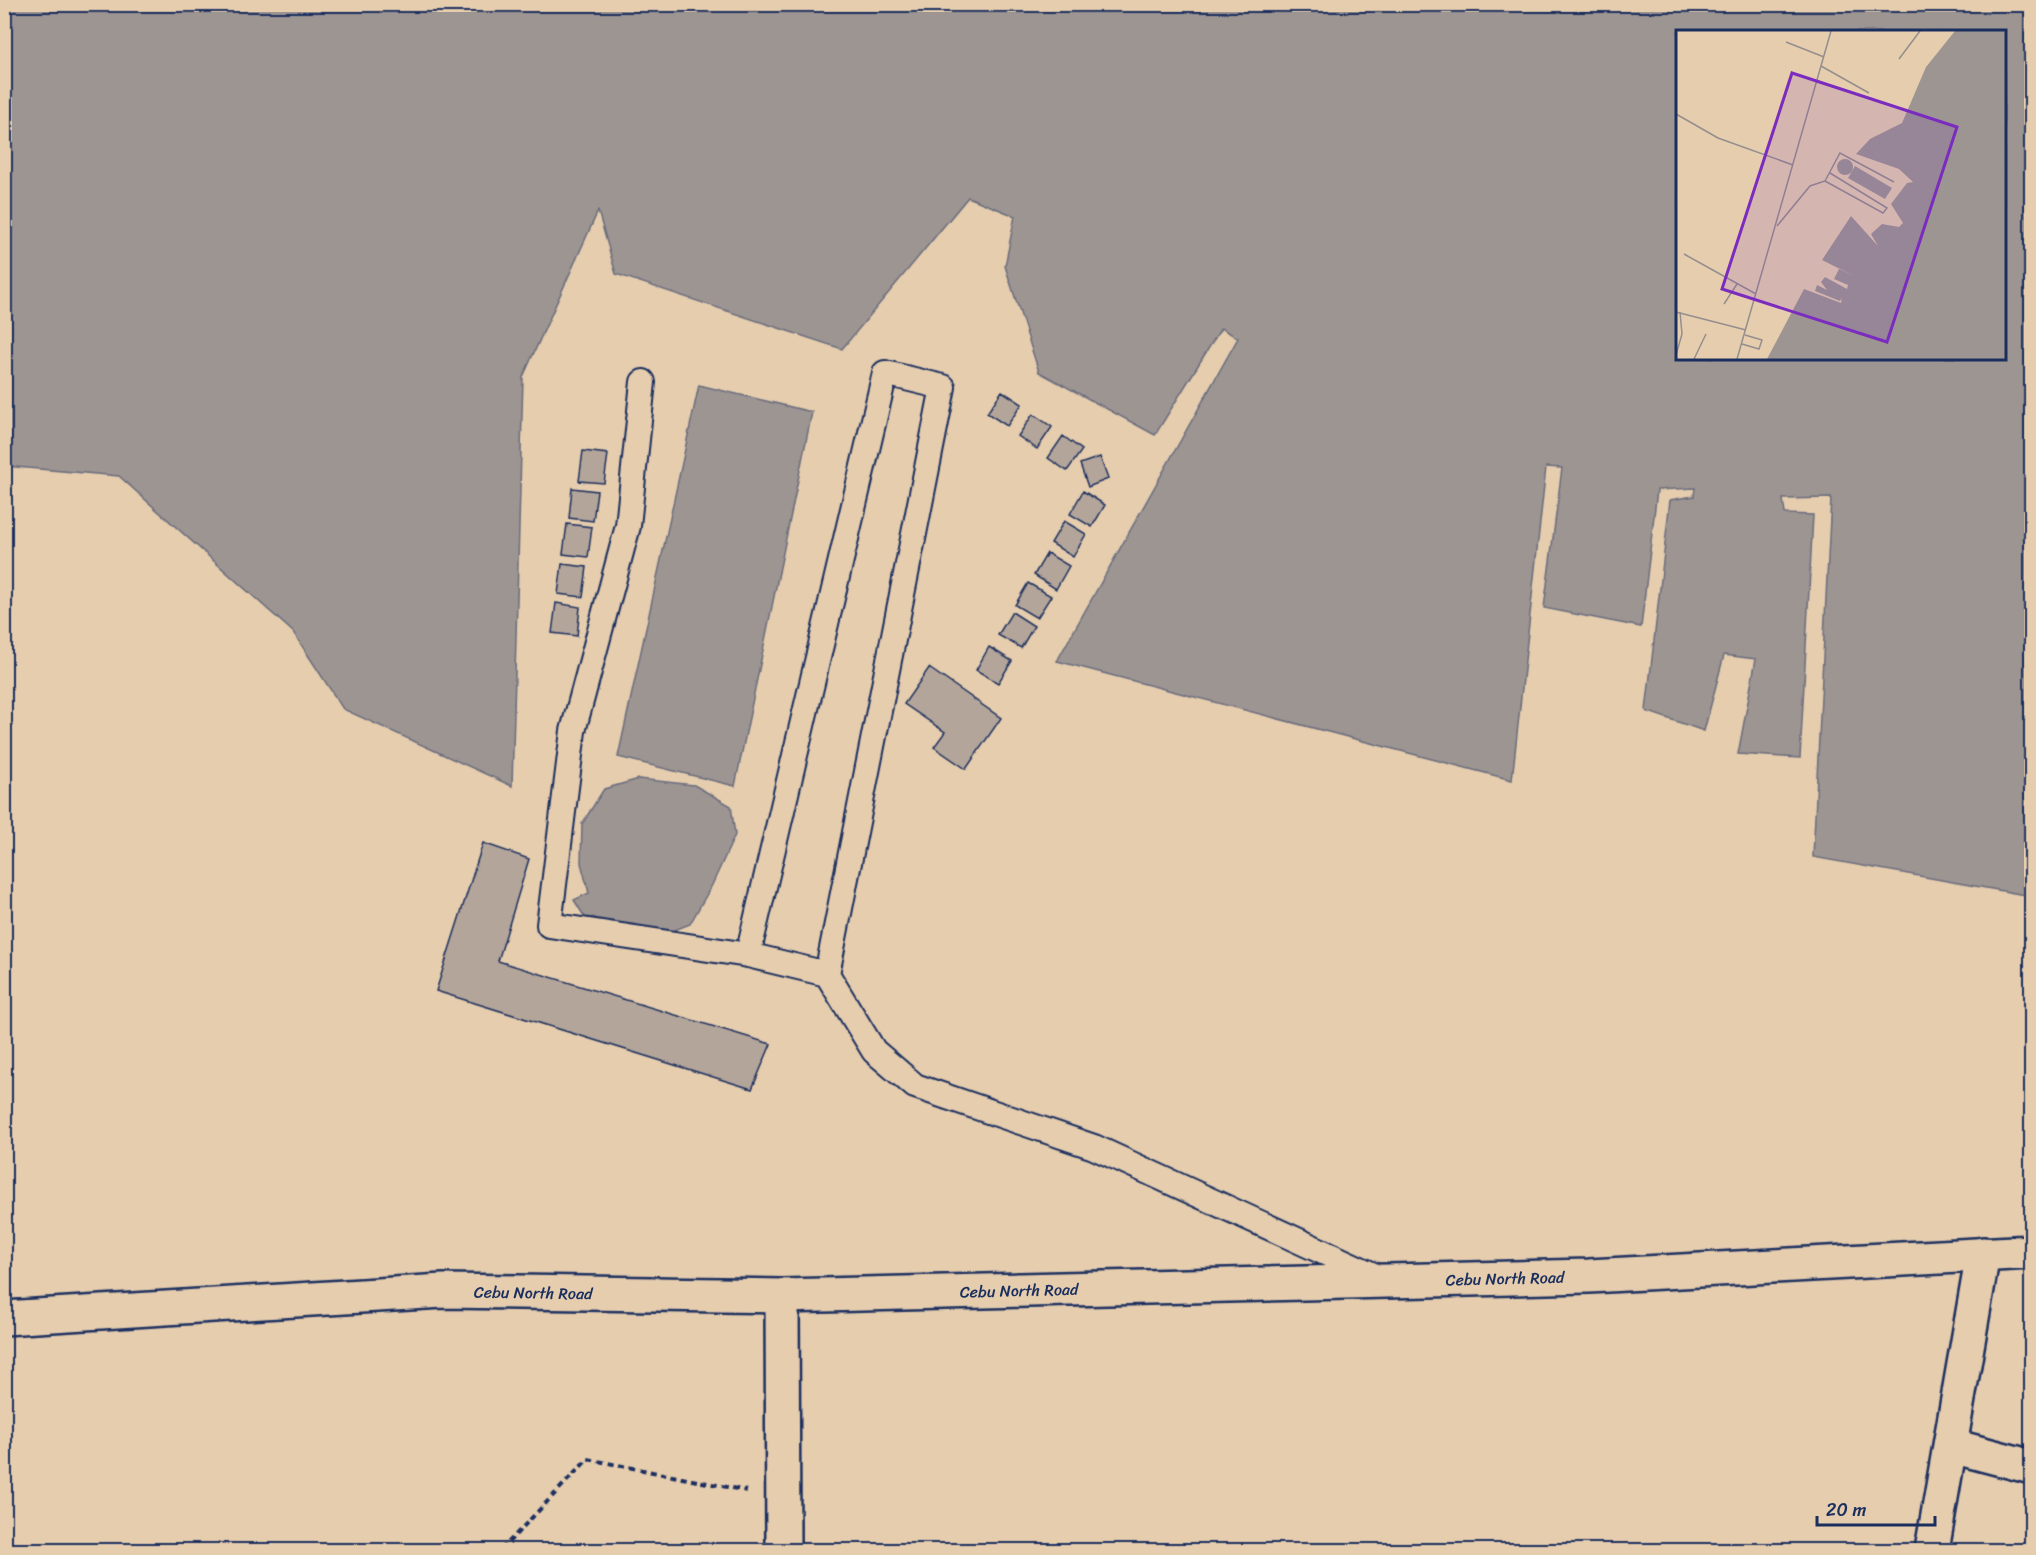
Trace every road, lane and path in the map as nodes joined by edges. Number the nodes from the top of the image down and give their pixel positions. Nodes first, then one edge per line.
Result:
1 (643, 382) dead end
2 (748, 955) junction
3 (826, 974) junction
4 (2031, 1252) edge
5 (1983, 1254) junction
6 (1387, 1281) junction
7 (783, 1296) junction
8 (4, 1318) edge
9 (1952, 1446) junction
10 (2031, 1467) edge
11 (783, 1498) junction
12 (501, 1551) edge
13 (783, 1551) edge
14 (1932, 1551) edge

1 - 2 lane
2 - 3 lane
2 - 3 lane
3 - 6 lane
4 - 5 main road, Cebu North Road
5 - 6 main road, Cebu North Road
5 - 9 main road
6 - 7 main road, Cebu North Road
7 - 8 main road, Cebu North Road
7 - 11 main road
9 - 10 main road
9 - 14 main road
11 - 12 path
11 - 13 main road

